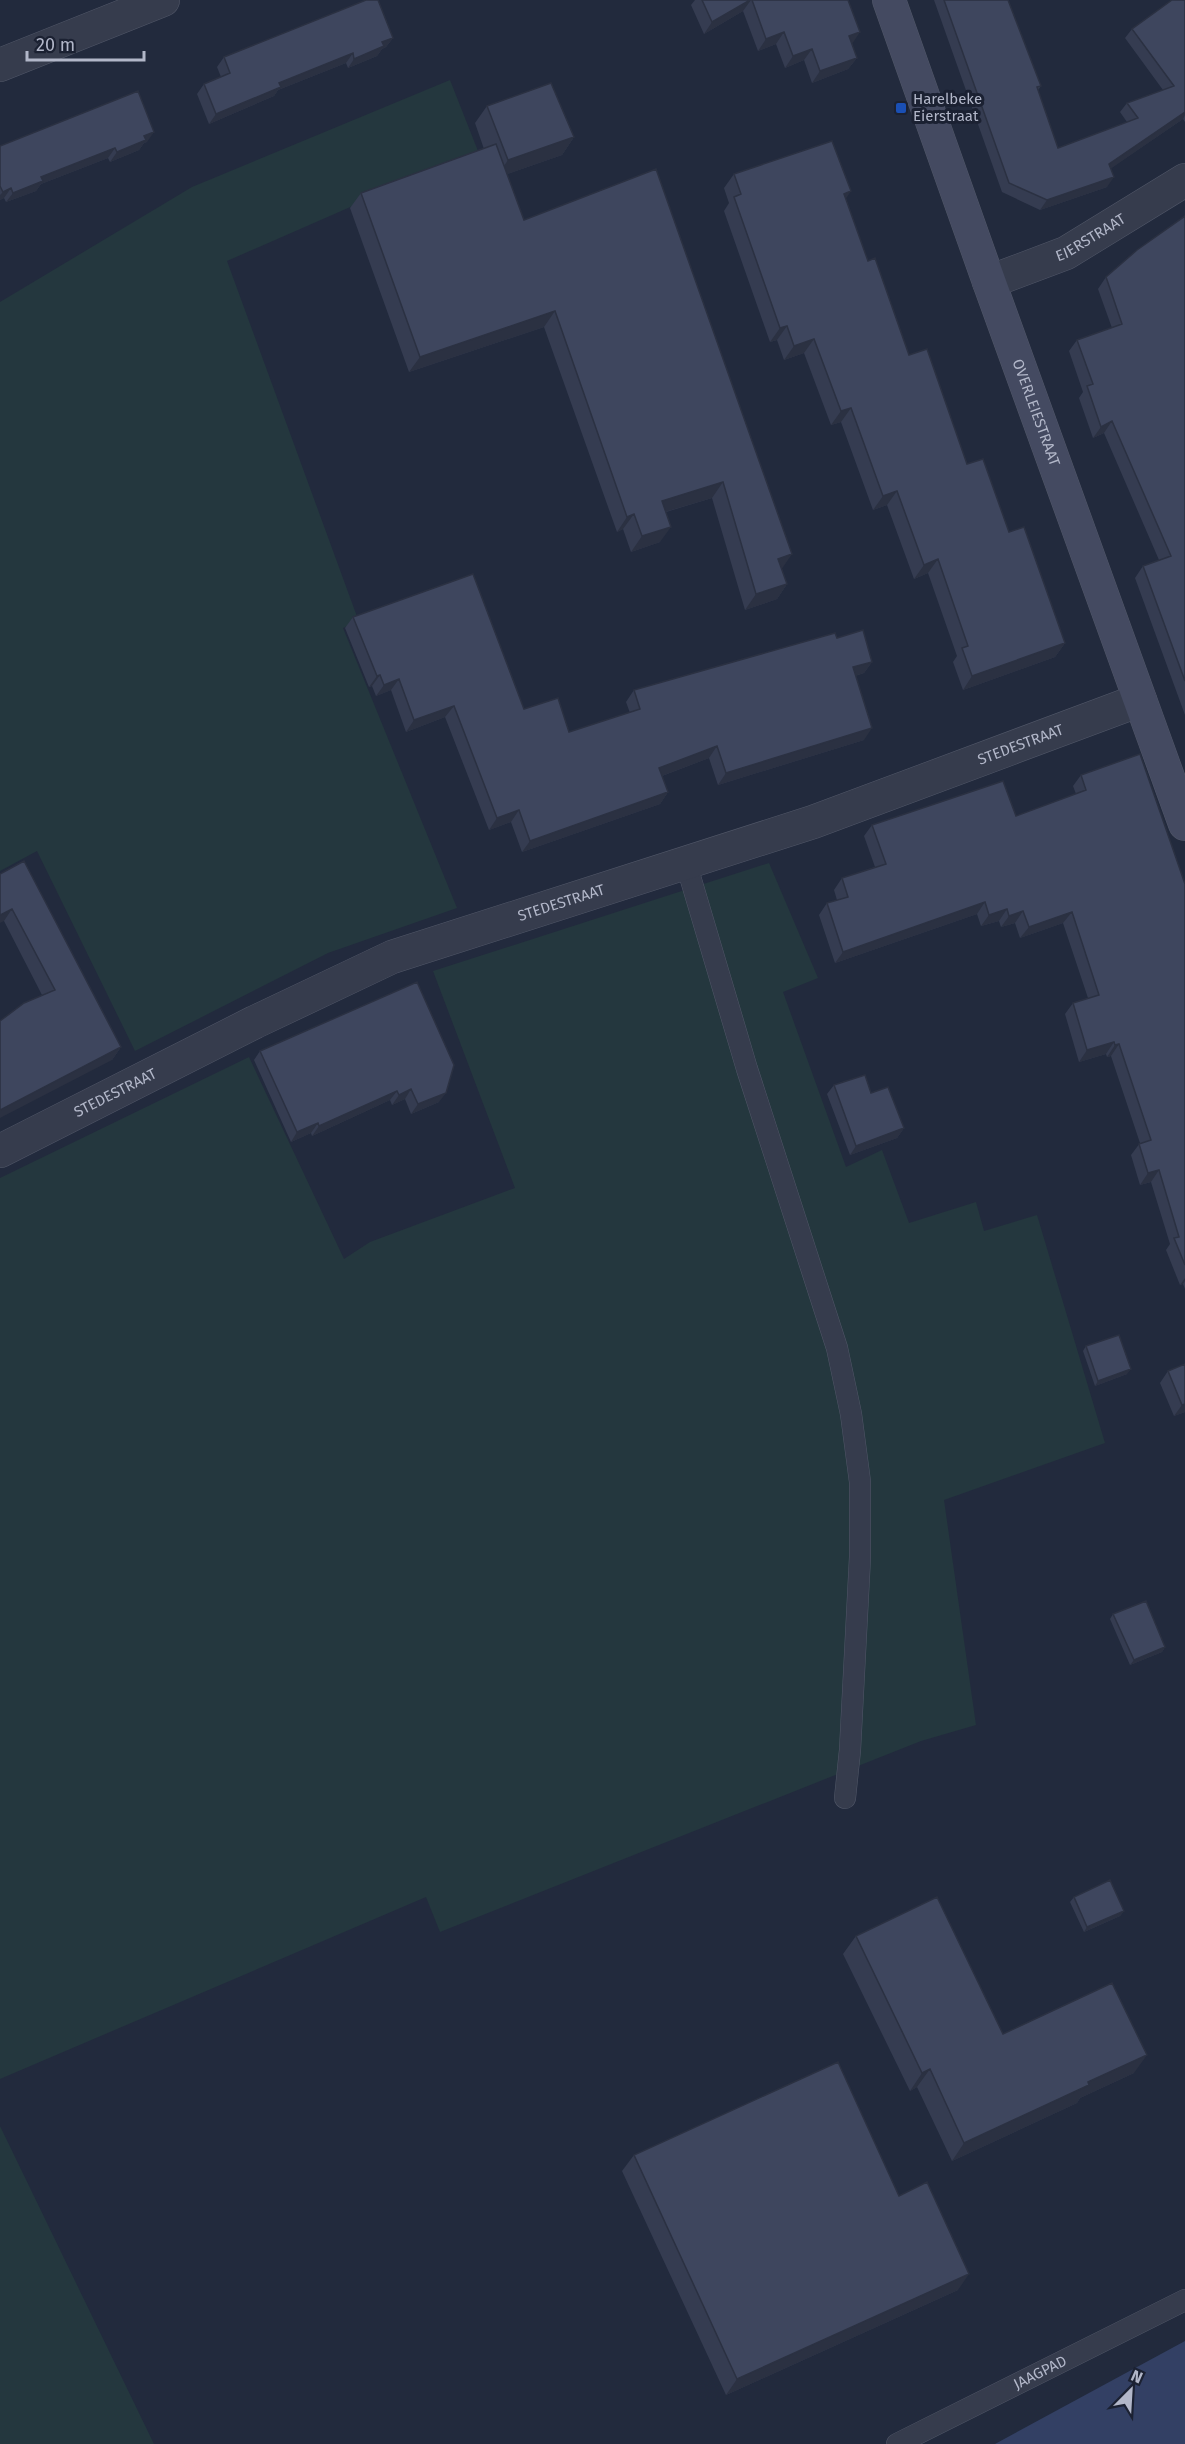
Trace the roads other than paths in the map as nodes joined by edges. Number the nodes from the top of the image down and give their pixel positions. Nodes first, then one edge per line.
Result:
1 (163, 0) edge
2 (889, 0) edge
3 (3, 56) edge
4 (1185, 180) edge
5 (989, 282) junction
6 (1140, 700) junction
7 (1185, 824) edge
8 (686, 863) junction
9 (0, 1151) edge
10 (845, 1798) dead end
11 (1185, 2300) edge
12 (897, 2444) edge

1 - 3 street
2 - 5 main road, OVERLEIESTRAAT
4 - 5 street, EIERSTRAAT
5 - 6 main road, OVERLEIESTRAAT
6 - 7 main road, OVERLEIESTRAAT
6 - 8 street, STEDESTRAAT
8 - 9 street, STEDESTRAAT
8 - 10 lane
11 - 12 lane, JAAGPAD

